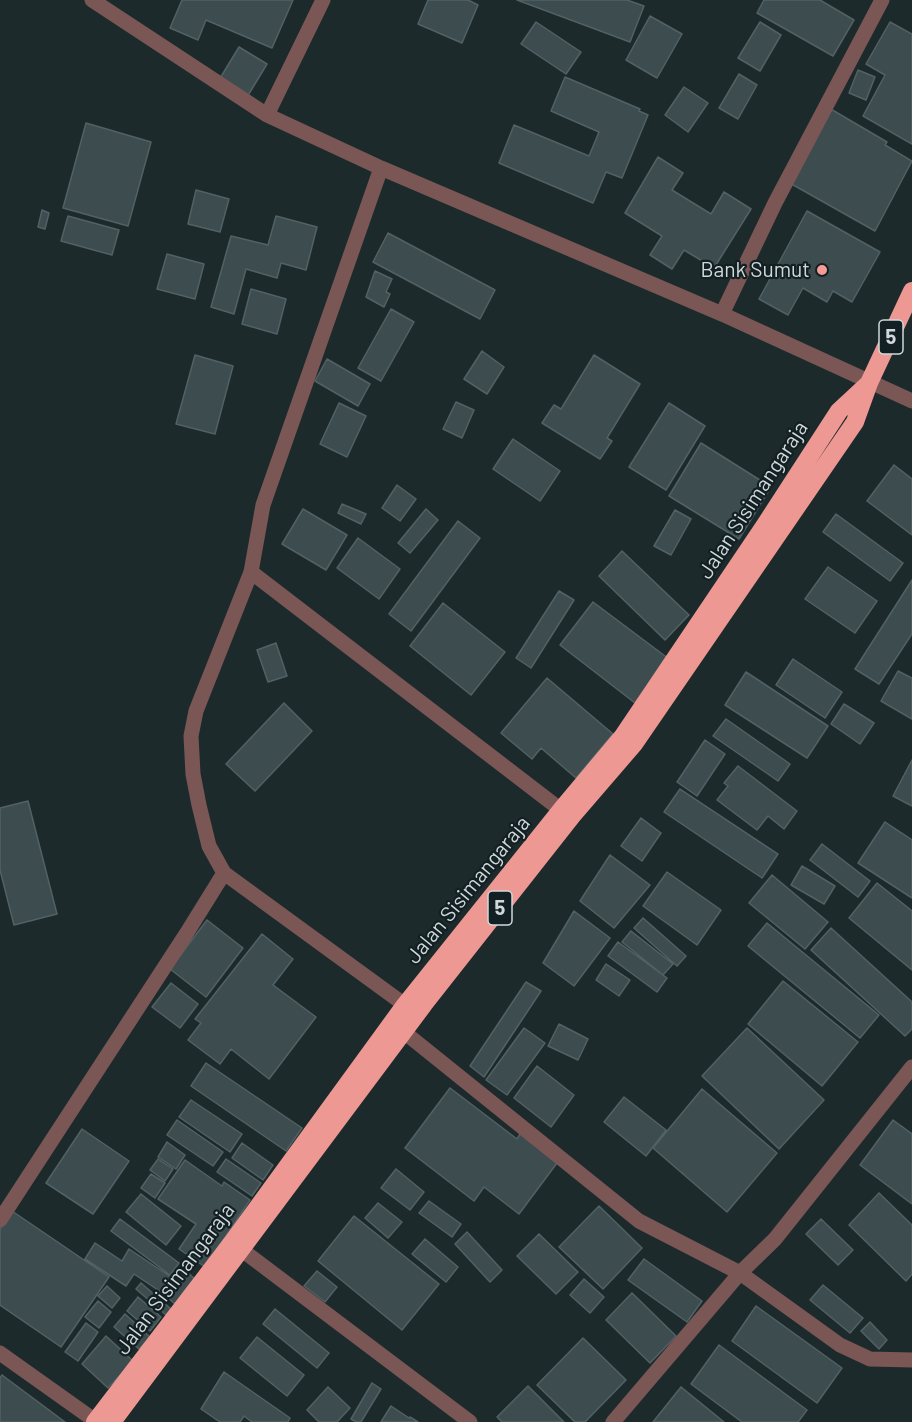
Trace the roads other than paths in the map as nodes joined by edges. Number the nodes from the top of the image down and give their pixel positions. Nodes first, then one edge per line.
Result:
1 (92, 0) edge
2 (323, 0) edge
3 (882, 0) edge
4 (267, 115) junction
5 (381, 168) junction
6 (912, 291) edge
7 (722, 314) junction
8 (869, 383) junction
9 (912, 401) edge
10 (251, 572) junction
11 (561, 810) junction
12 (224, 873) junction
13 (405, 1005) junction
14 (404, 1032) junction
15 (912, 1067) edge
16 (0, 1220) edge
17 (242, 1250) junction
18 (740, 1273) junction
19 (0, 1353) edge
20 (912, 1360) edge
21 (100, 1422) edge
22 (470, 1422) edge
23 (613, 1422) edge

1 - 4 street
2 - 4 street
3 - 7 street
4 - 5 street
5 - 7 street
5 - 10 street
6 - 8 highway, Jalan Sisimangaraja / 5
7 - 8 street
8 - 9 street
8 - 11 highway, Jalan Sisimangaraja / 5
8 - 14 highway, Jalan Sisimangaraja / 5
10 - 11 street
10 - 12 street
11 - 13 highway, Jalan Sisimangaraja / 5
12 - 13 street
12 - 16 street
13 - 21 highway, Jalan Sisimangaraja / 5
14 - 17 highway, Jalan Sisimangaraja / 5
14 - 18 street
15 - 18 street
17 - 21 highway, Jalan Sisimangaraja / 5
17 - 22 street
18 - 20 street
18 - 23 street
19 - 21 street

